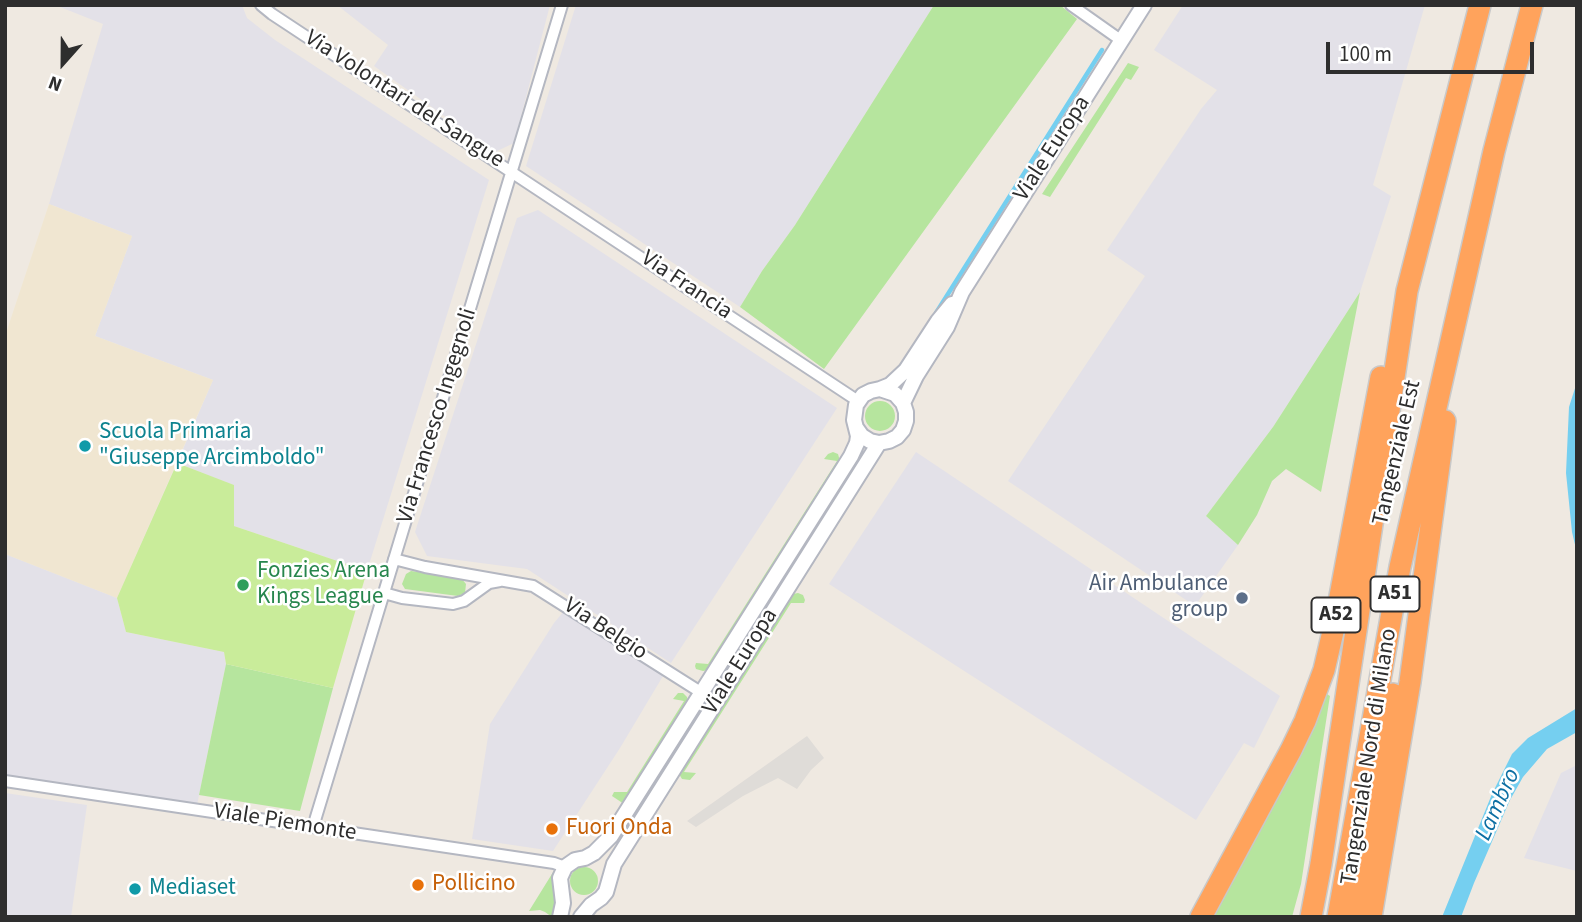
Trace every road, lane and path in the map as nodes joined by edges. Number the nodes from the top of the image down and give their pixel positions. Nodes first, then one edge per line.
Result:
1 (261, 5) edge
2 (562, 5) edge
3 (1071, 5) edge
4 (1144, 5) edge
5 (1480, 5) edge
6 (1532, 5) edge
7 (1122, 41) junction
8 (513, 172) junction
9 (1466, 273) junction
10 (1407, 291) junction
11 (962, 292) junction
12 (1453, 360) junction
13 (880, 389) junction
14 (858, 401) junction
15 (903, 403) junction
16 (857, 429) junction
17 (879, 443) junction
18 (394, 559) junction
19 (503, 581) junction
20 (384, 593) junction
21 (702, 693) junction
22 (5, 781) edge
23 (313, 827) junction
24 (585, 858) junction
25 (565, 867) junction
26 (607, 884) junction
27 (561, 890) junction
28 (591, 905) junction
29 (560, 917) edge
30 (581, 917) edge
31 (1201, 917) edge
32 (1311, 917) edge
33 (1338, 917) edge
34 (1355, 917) edge
35 (1371, 917) edge

1 - 8 street, Via Volontari del Sangue
2 - 8 street, Via Francesco Ingegnoli
3 - 7 street
4 - 7 street, Viale Europa
5 - 10 highway, Tangenziale Est / A51
6 - 9 highway, Tangenziale Est / A51
7 - 11 street, Viale Europa
8 - 14 street, Via Francia
8 - 18 street, Via Francesco Ingegnoli
9 - 12 highway, Tangenziale Nord di Milano
9 - 33 highway, Tangenziale Est / A51
10 - 31 highway, A52
10 - 32 highway, Tangenziale Est / A51
11 - 13 street, Viale Europa
11 - 15 street, Viale Europa
12 - 34 highway
12 - 35 highway, Tangenziale Nord di Milano
13 - 14 street, Viale Europa
13 - 15 street
14 - 16 street, Viale Europa
15 - 17 street, Viale Europa
16 - 17 street
16 - 21 street, Viale Europa
17 - 26 street, Viale Europa
18 - 19 street, Via Belgio
18 - 20 street, Via Francesco Ingegnoli
19 - 20 street
19 - 21 street, Via Belgio
20 - 23 street, Via Francesco Ingegnoli
21 - 24 street, Viale Europa
22 - 23 street, Viale Piemonte
23 - 25 street, Viale Piemonte
24 - 25 street, Viale Europa
24 - 26 street
25 - 27 street
26 - 28 street, Viale Europa
27 - 28 street
27 - 29 street
28 - 30 street, Viale Europa

